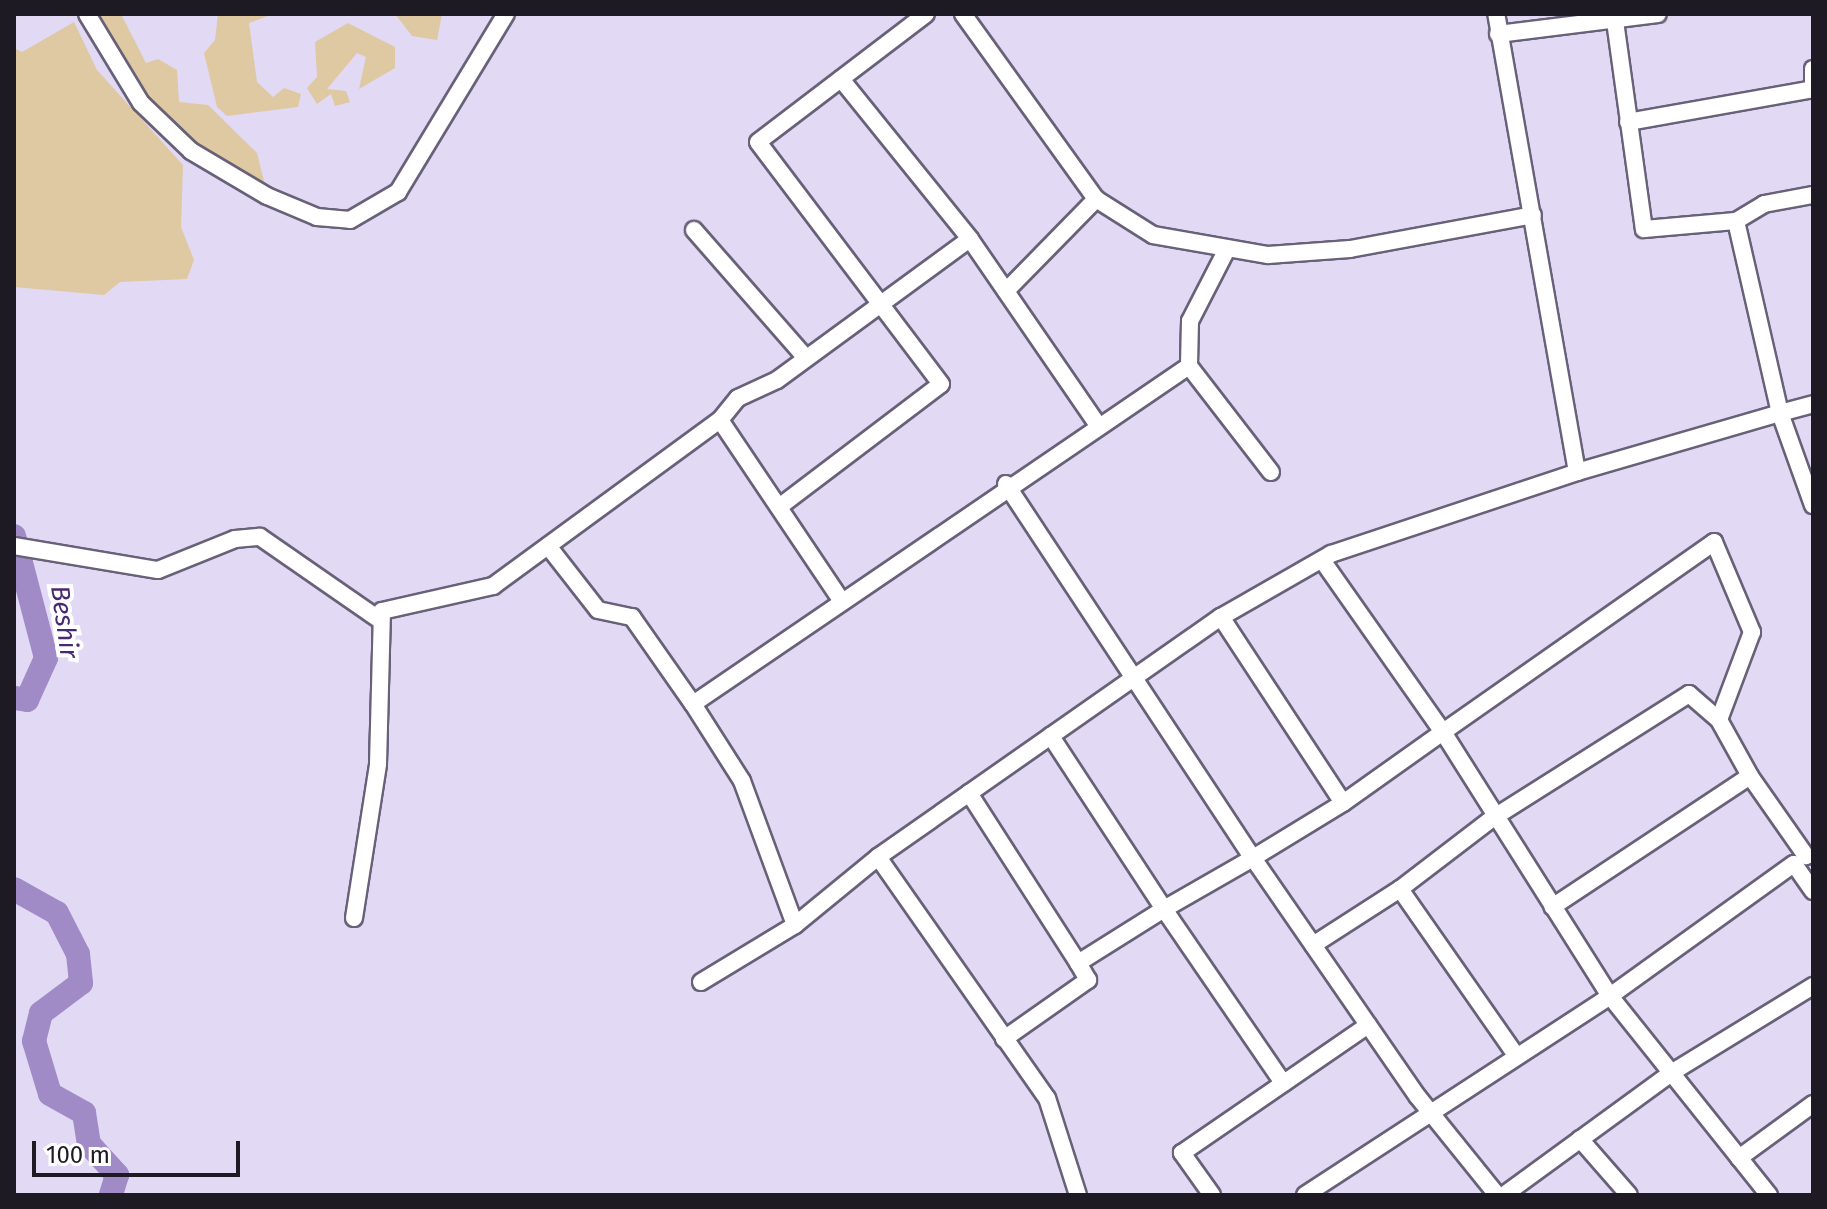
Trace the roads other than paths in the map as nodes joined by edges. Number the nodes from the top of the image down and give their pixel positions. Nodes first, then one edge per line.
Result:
1 (87, 14) edge
2 (506, 14) edge
3 (926, 14) edge
4 (963, 14) edge
5 (1496, 14) edge
6 (1658, 14) edge
7 (1615, 21) junction
8 (1498, 34) junction
9 (1813, 69) edge
10 (841, 79) junction
11 (1813, 89) edge
12 (1628, 122) junction
13 (1813, 195) edge
14 (1096, 199) junction
15 (1533, 215) junction
16 (1736, 221) junction
17 (694, 230) dead end
18 (970, 239) junction
19 (1226, 251) junction
20 (1006, 291) junction
21 (883, 301) junction
22 (806, 358) junction
23 (1189, 366) junction
24 (1813, 404) edge
25 (1780, 413) junction
26 (720, 420) junction
27 (1097, 424) junction
28 (1271, 472) dead end
29 (1577, 472) junction
30 (1006, 484) junction
31 (1813, 505) edge
32 (779, 507) junction
33 (14, 546) edge
34 (548, 546) junction
35 (1322, 560) junction
36 (841, 600) junction
37 (1221, 617) junction
38 (377, 618) junction
39 (1136, 677) junction
40 (693, 704) junction
41 (1719, 720) junction
42 (1443, 732) junction
43 (1051, 736) junction
44 (1750, 776) junction
45 (969, 793) junction
46 (1343, 803) junction
47 (1493, 818) junction
48 (878, 857) junction
49 (1804, 857) edge
50 (1253, 858) junction
51 (1400, 889) junction
52 (1813, 891) edge
53 (1552, 907) junction
54 (1164, 909) junction
55 (354, 918) dead end
56 (795, 925) junction
57 (1313, 945) junction
58 (1078, 963) junction
59 (701, 982) dead end
60 (1813, 986) edge
61 (1610, 996) junction
62 (1368, 1025) junction
63 (1004, 1039) junction
64 (1516, 1055) junction
65 (1671, 1073) junction
66 (1283, 1083) junction
67 (1813, 1104) edge
68 (1429, 1109) junction
69 (1580, 1139) junction
70 (1739, 1158) junction
71 (1078, 1195) edge
72 (1212, 1195) edge
73 (1305, 1195) edge
74 (1497, 1195) edge
75 (1504, 1195) edge
76 (1629, 1195) edge
77 (1769, 1195) edge

1 - 2 street
3 - 10 street
4 - 14 street
5 - 8 street
6 - 7 street
7 - 8 street
7 - 12 street
8 - 15 street
9 - 11 street
10 - 18 street
10 - 21 street
11 - 12 street
12 - 16 street
13 - 16 street
14 - 19 street
14 - 20 street
15 - 19 street
15 - 29 street
16 - 25 street
17 - 22 street
18 - 20 street
18 - 21 street
19 - 23 street
20 - 27 street
21 - 22 street
21 - 32 street
22 - 26 street
23 - 27 street
23 - 28 street
24 - 25 street
25 - 29 street
25 - 31 street
26 - 32 street
26 - 34 street
27 - 30 street
29 - 35 street
30 - 36 street
30 - 39 street
32 - 36 street
33 - 38 street
34 - 38 street
34 - 40 street
35 - 37 street
35 - 42 street
36 - 40 street
37 - 39 street
37 - 46 street
38 - 55 street
39 - 43 street
39 - 50 street
40 - 56 street
41 - 42 street
41 - 44 street
41 - 47 street
42 - 46 street
42 - 47 street
43 - 45 street
43 - 54 street
44 - 49 street
44 - 53 street
45 - 48 street
45 - 58 street
46 - 50 street
47 - 51 street
47 - 53 street
48 - 56 street
48 - 63 street
49 - 52 street
49 - 61 street
50 - 54 street
50 - 57 street
51 - 57 street
51 - 64 street
53 - 61 street
54 - 58 street
54 - 66 street
56 - 59 street
57 - 62 street
58 - 63 street
60 - 65 street
61 - 64 street
61 - 65 street
62 - 66 street
62 - 68 street
63 - 71 street
64 - 68 street
65 - 69 street
65 - 70 street
66 - 72 street
67 - 70 street
68 - 73 street
68 - 74 street
69 - 75 street
69 - 76 street
70 - 77 street

